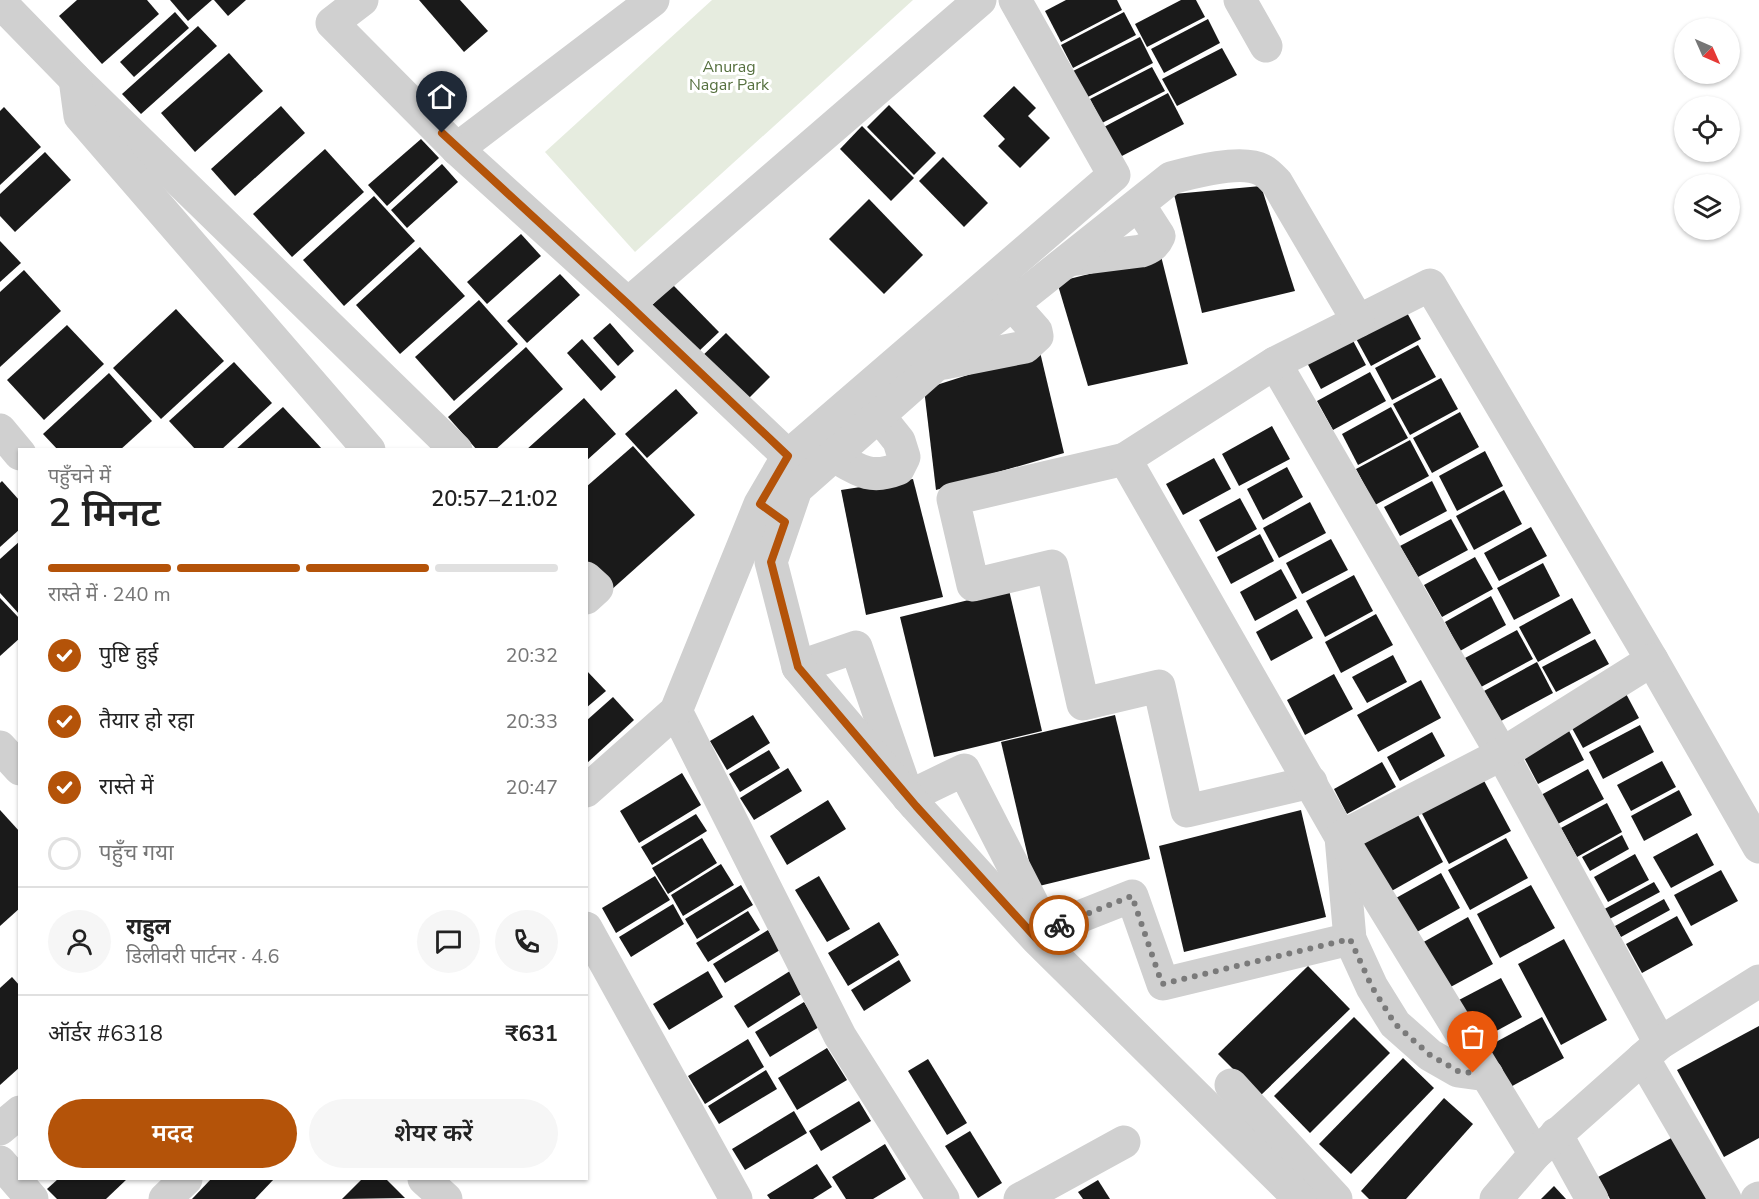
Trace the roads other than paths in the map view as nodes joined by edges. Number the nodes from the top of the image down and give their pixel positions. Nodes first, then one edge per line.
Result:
1 (362, 0) edge
2 (654, 0) edge
3 (980, 0) edge
4 (1016, 0) edge
5 (1240, 0) edge
6 (0, 2) edge
7 (1266, 46) dead end
8 (75, 79) junction
9 (457, 149) junction
10 (628, 304) junction
11 (257, 320) junction
12 (1358, 321) junction
13 (345, 342) junction
14 (1275, 363) junction
15 (879, 416) junction
16 (0, 430) edge
17 (367, 448) edge
18 (454, 448) edge
19 (18, 452) edge
20 (788, 456) junction
21 (834, 456) junction
22 (1125, 459) junction
23 (772, 513) junction
24 (588, 580) edge
25 (588, 596) edge
26 (1652, 660) junction
27 (798, 667) junction
28 (676, 711) junction
29 (0, 747) edge
30 (1502, 754) junction
31 (18, 768) edge
32 (1311, 783) junction
33 (588, 789) edge
34 (908, 797) junction
35 (1341, 837) junction
36 (1759, 847) edge
37 (588, 932) edge
38 (1041, 934) junction
39 (1350, 939) junction
40 (1759, 981) edge
41 (1652, 1050) junction
42 (1487, 1075) junction
43 (1231, 1085) dead end
44 (18, 1114) edge
45 (0, 1129) edge
46 (1124, 1142) dead end
47 (1545, 1144) junction
48 (0, 1162) edge
49 (185, 1180) edge
50 (425, 1180) edge
51 (32, 1199) edge
52 (165, 1199) edge
53 (446, 1199) edge
54 (736, 1199) edge
55 (943, 1199) edge
56 (1020, 1199) edge
57 (1300, 1199) edge
58 (1336, 1199) edge
59 (1496, 1199) edge
60 (1592, 1199) edge
61 (1725, 1199) edge

1 - 9 street
2 - 9 street
3 - 10 street
4 - 20 street
5 - 7 street
6 - 8 street
8 - 11 street
8 - 13 street
9 - 10 street
10 - 20 street
11 - 13 street
11 - 17 street
12 - 14 street
12 - 15 street
12 - 26 street
13 - 18 street
14 - 22 street
14 - 30 street
15 - 21 street
15 - 21 street
16 - 19 street
20 - 23 street
21 - 23 street
22 - 32 street
22 - 32 street
23 - 27 street
23 - 28 street
24 - 25 street
26 - 30 street
26 - 36 street
27 - 34 street
27 - 34 street
28 - 33 street
28 - 55 street
29 - 31 street
30 - 35 street
30 - 41 street
32 - 35 street
34 - 38 street
34 - 38 street
35 - 39 street
35 - 42 street
37 - 54 street
38 - 39 street
38 - 57 street
39 - 42 street
40 - 41 street
41 - 47 street
41 - 61 street
42 - 47 street
43 - 58 street
44 - 45 street
46 - 56 street
47 - 59 street
47 - 60 street
48 - 51 street
49 - 52 street
50 - 53 street

